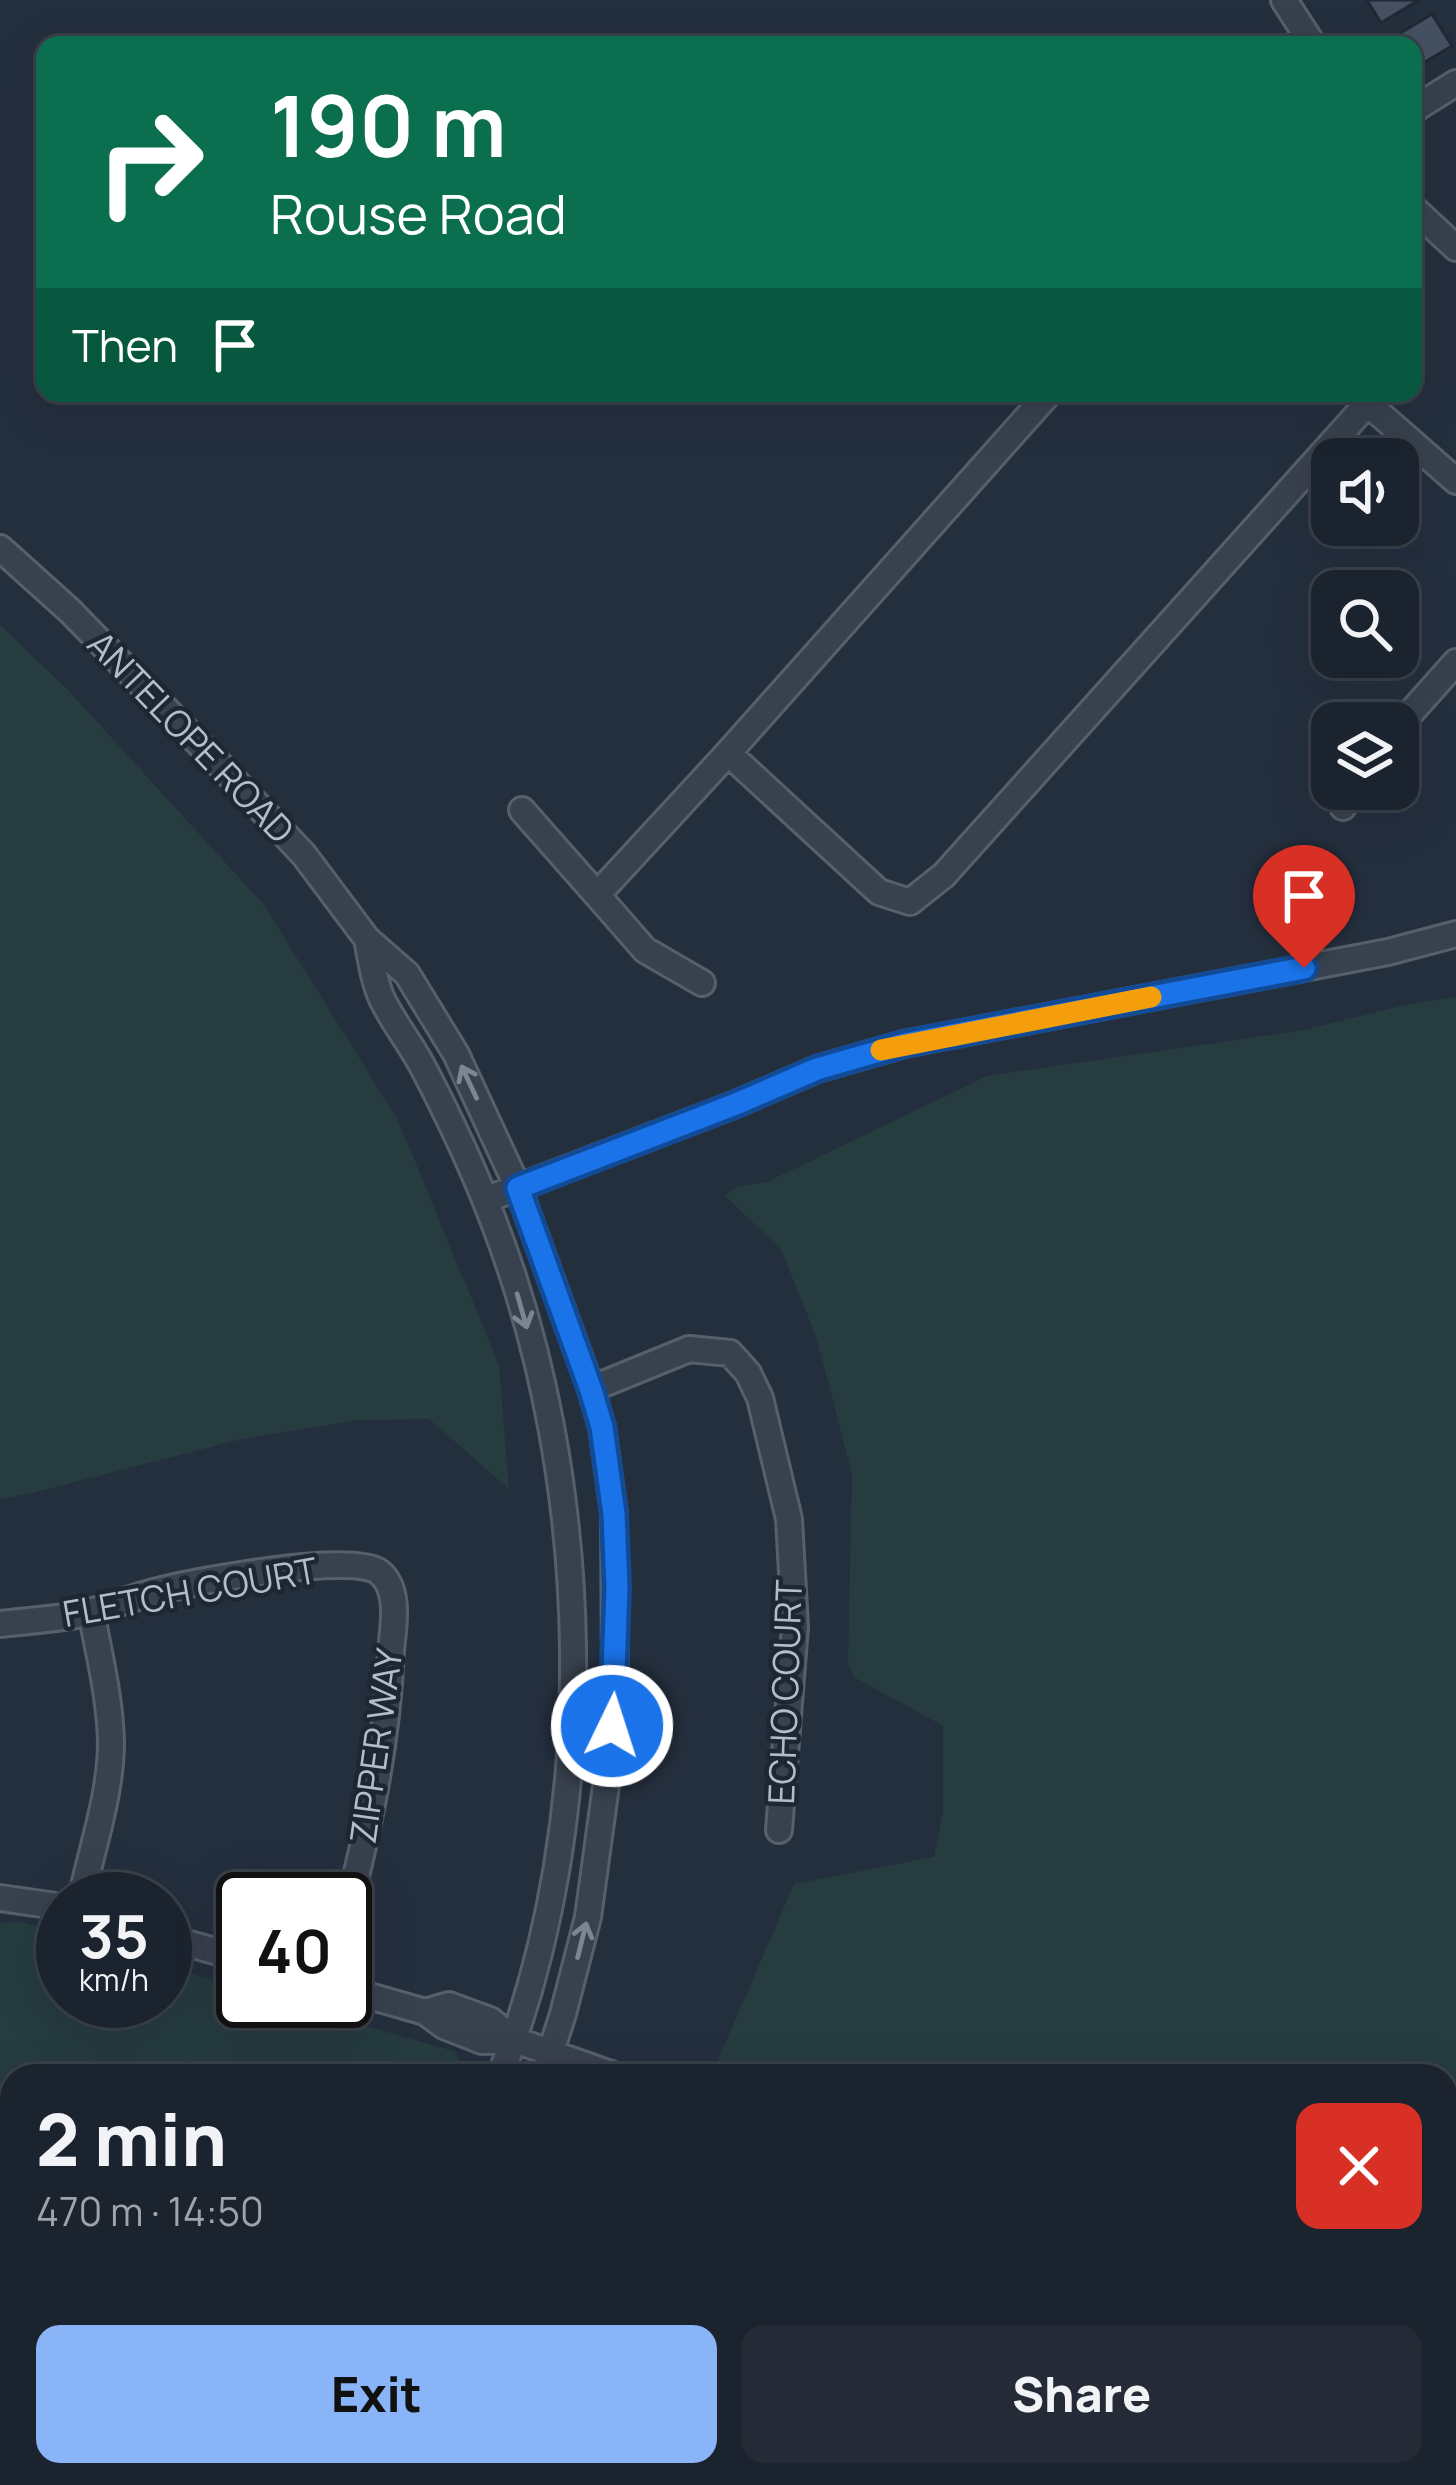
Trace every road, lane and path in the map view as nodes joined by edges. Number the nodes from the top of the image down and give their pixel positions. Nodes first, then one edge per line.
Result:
1 (1284, 0) edge
2 (1307, 36) edge
3 (1456, 83) edge
4 (1422, 104) edge
5 (1422, 216) edge
6 (1456, 248) edge
7 (1041, 402) edge
8 (1358, 402) edge
9 (1367, 402) edge
10 (1456, 481) edge
11 (0, 548) edge
12 (1456, 662) edge
13 (1419, 704) edge
14 (728, 753) junction
15 (522, 811) dead end
16 (597, 895) junction
17 (1456, 934) edge
18 (367, 939) junction
19 (702, 983) dead end
20 (518, 1188) junction
21 (485, 1200) junction
22 (591, 1390) junction
23 (380, 1572) joint
24 (92, 1611) junction
25 (0, 1624) edge
26 (779, 1831) dead end
27 (87, 1872) edge
28 (357, 1872) edge
29 (0, 1898) edge
30 (36, 1903) edge
31 (372, 1997) edge
32 (514, 2040) junction
33 (505, 2064) edge
34 (548, 2064) edge

1 - 2 street
3 - 4 street
5 - 6 street
7 - 14 street
8 - 14 street
9 - 10 street
11 - 18 street, ANTELOPE ROAD
12 - 13 street
14 - 16 street
15 - 16 street
16 - 19 street
17 - 20 street
20 -> 18 street, ANTELOPE ROAD
18 - 21 street, ANTELOPE ROAD
20 - 21 street
20 - 22 street, ANTELOPE ROAD
21 -> 32 street, ANTELOPE ROAD
22 - 26 street, ECHO COURT
34 -> 22 street, ANTELOPE ROAD
23 - 24 street, FLETCH COURT
23 - 28 street, ZIPPER WAY
24 - 25 street, FLETCH COURT
24 - 27 street
29 - 30 street
31 - 32 street
32 - 33 street, ANTELOPE ROAD
32 - 34 street

